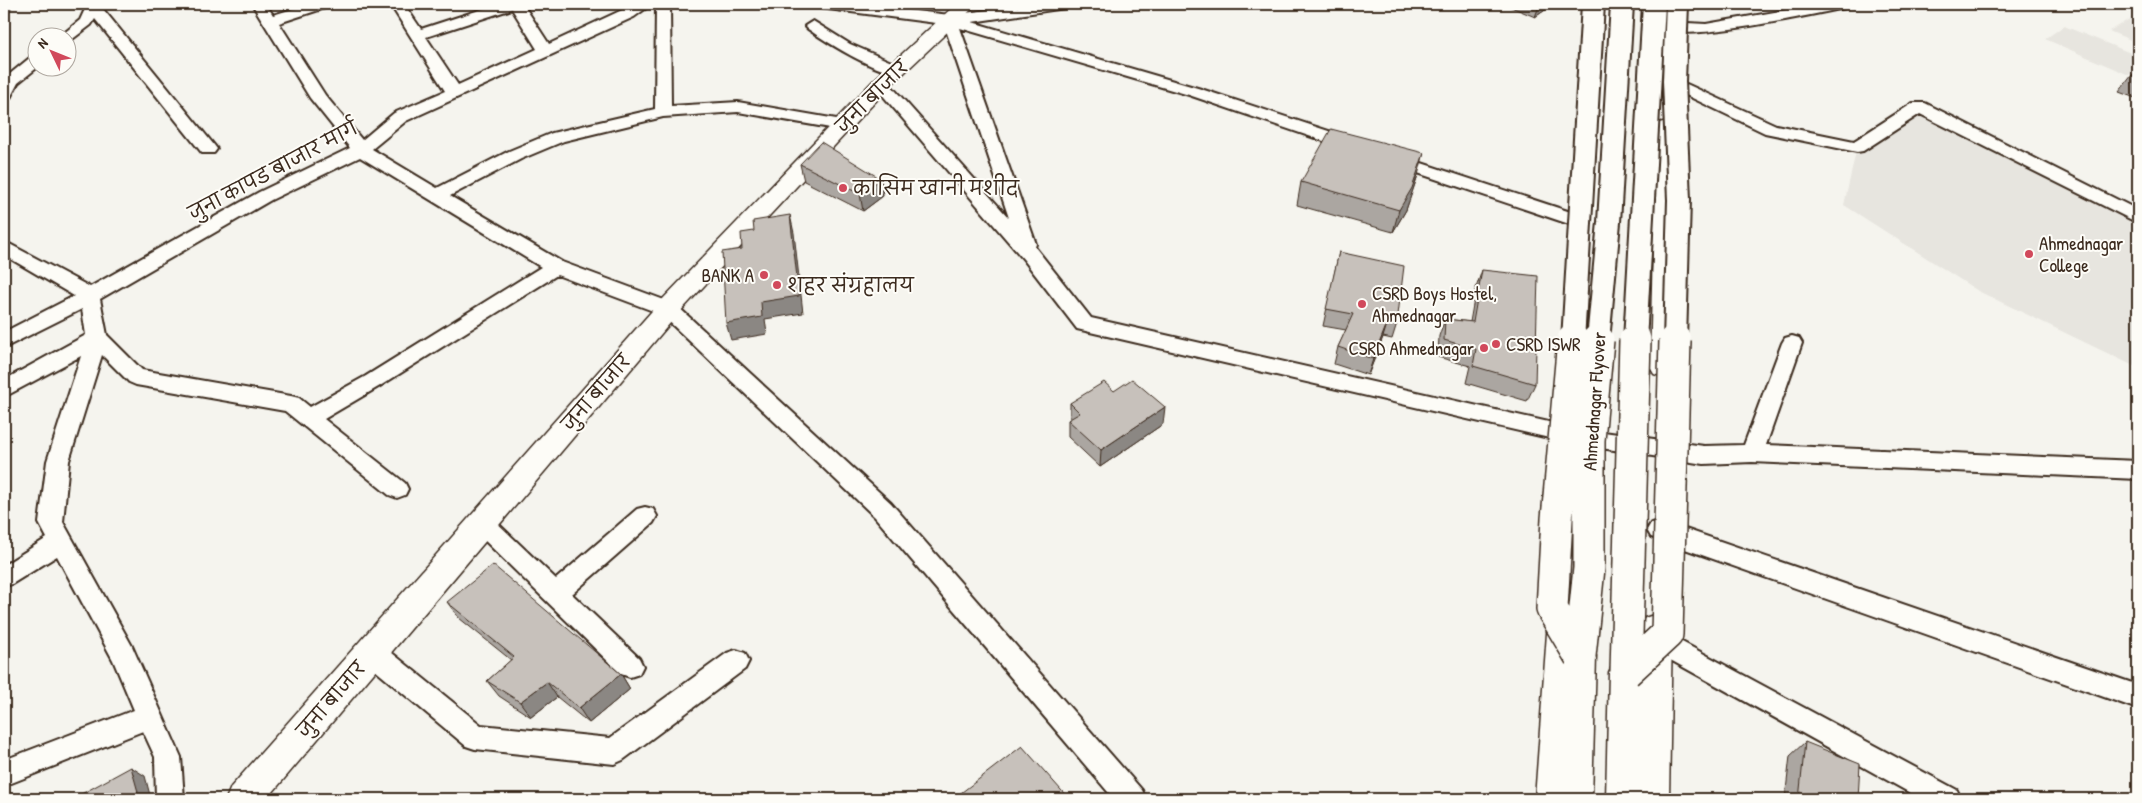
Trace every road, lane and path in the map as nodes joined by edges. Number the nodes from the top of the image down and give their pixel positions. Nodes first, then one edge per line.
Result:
1 (323, 4) edge
2 (397, 4) edge
3 (514, 4) edge
4 (645, 4) edge
5 (663, 4) edge
6 (820, 4) edge
7 (1065, 4) edge
8 (1592, 4) edge
9 (1607, 4) edge
10 (1622, 4) edge
11 (1654, 4) edge
12 (1845, 4) edge
13 (92, 5) edge
14 (265, 12) edge
15 (958, 12) edge
16 (1671, 12) edge
17 (813, 26) dead end
18 (78, 28) edge
19 (417, 35) junction
20 (546, 51) junction
21 (28, 67) edge
22 (889, 77) junction
23 (1667, 80) junction
24 (454, 92) junction
25 (4, 95) edge
26 (663, 112) junction
27 (842, 125) junction
28 (208, 149) dead end
29 (361, 150) junction
30 (436, 196) junction
31 (2138, 217) edge
32 (1591, 225) junction
33 (8, 255) edge
34 (1031, 255) junction
35 (555, 267) junction
36 (90, 296) junction
37 (668, 309) junction
38 (97, 338) junction
39 (4, 341) edge
40 (1792, 343) dead end
41 (4, 389) edge
42 (308, 418) junction
43 (1575, 436) junction
44 (1661, 449) junction
45 (1752, 452) junction
46 (2138, 470) edge
47 (397, 489) dead end
48 (645, 516) dead end
49 (483, 524) junction
50 (1659, 530) junction
51 (61, 542) junction
52 (4, 577) edge
53 (555, 594) junction
54 (1656, 639) junction
55 (372, 652) junction
56 (1580, 656) junction
57 (736, 661) dead end
58 (630, 666) dead end
59 (1626, 672) junction
60 (2138, 697) edge
61 (150, 716) junction
62 (4, 773) edge
63 (170, 799) edge
64 (244, 799) edge
65 (1132, 799) edge
66 (1552, 799) edge
67 (1574, 799) edge
68 (1624, 799) edge
69 (1651, 799) edge
70 (1947, 799) edge

1 - 14 street
2 - 19 street
3 - 19 street
3 - 20 street
4 - 20 street, जुना कापड बाजार मार्ग
5 - 26 street
6 - 15 street
7 - 15 street
8 - 56 main road, bridge
9 - 32 main road
10 - 56 main road, Ahmednagar Flyover, bridge
11 - 59 main road, Ahmednagar Flyover, bridge
12 - 16 street
13 - 18 street
13 - 28 street
14 - 29 street
15 - 22 main road, जुना बाजार
15 - 32 street
15 - 34 street
16 - 23 main road
16 - 59 main road, bridge
17 - 22 street
19 - 24 street
20 - 24 street, जुना कापड बाजार मार्ग
21 - 25 street
22 - 27 main road, जुना बाजार
22 - 34 street
23 - 31 street
23 - 44 main road
24 - 29 street, जुना कापड बाजार मार्ग
26 - 27 street
26 - 30 street
27 - 37 main road, जुना बाजार
29 - 30 street
29 - 36 street, जुना कापड बाजार मार्ग
30 - 35 street
32 - 43 main road
33 - 36 street
34 - 43 street
35 - 37 street
35 - 42 street
36 - 38 street
36 - 39 street, जुना कापड बाजार मार्ग
37 - 49 main road, जुना बाजार
37 - 65 street
38 - 41 street
38 - 42 street
38 - 51 street
40 - 45 street
42 - 47 street
43 - 44 street
43 - 66 main road
44 - 45 street
44 - 50 main road
45 - 46 street
48 - 53 street
49 - 53 street
49 - 55 main road, जुना बाजार
50 - 54 main road
50 - 60 street
51 - 52 street
51 - 61 street
53 - 58 street
54 - 69 main road
54 - 70 street
55 - 57 street
55 - 64 main road, जुना बाजार
56 - 67 main road, Ahmednagar Flyover
59 - 68 main road, Ahmednagar Flyover
61 - 62 street
61 - 63 street

